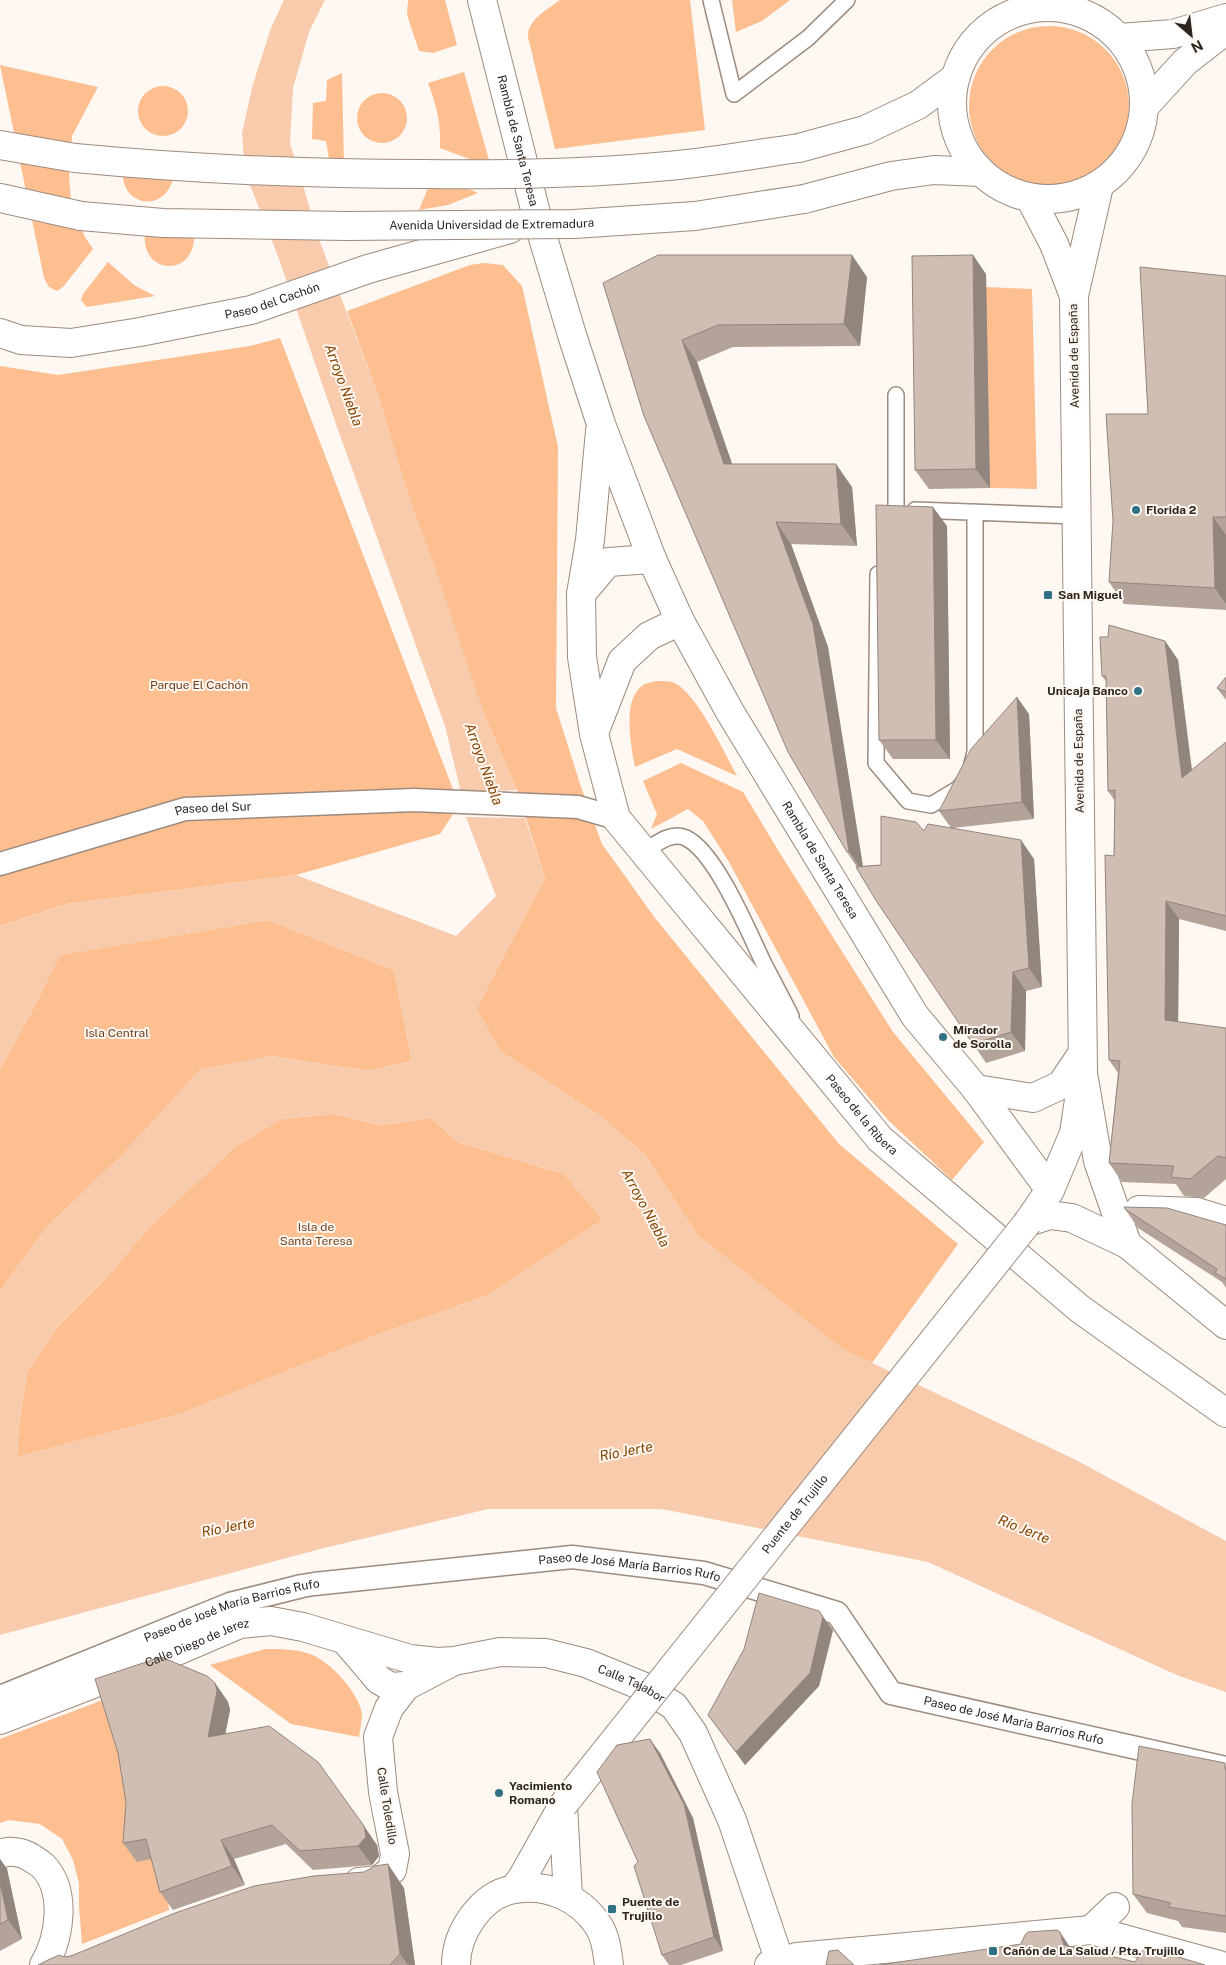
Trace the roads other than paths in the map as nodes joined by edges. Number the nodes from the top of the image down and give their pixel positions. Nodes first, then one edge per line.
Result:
1 (711, 0) edge
2 (847, 0) edge
3 (486, 2) edge
4 (1021, 6) edge
5 (1226, 18) edge
6 (1105, 20) edge
7 (1226, 30) edge
8 (956, 77) junction
9 (1144, 107) junction
10 (0, 145) edge
11 (981, 172) junction
12 (1098, 186) junction
13 (0, 198) edge
14 (1030, 198) junction
15 (538, 220) junction
16 (1074, 296) junction
17 (0, 334) edge
18 (896, 395) dead end
19 (601, 424) junction
20 (878, 508) edge
21 (896, 509) junction
22 (975, 512) junction
23 (1076, 516) junction
24 (878, 557) edge
25 (652, 559) junction
26 (581, 594) junction
27 (680, 621) junction
28 (594, 734) junction
29 (616, 818) junction
30 (644, 852) junction
31 (0, 864) edge
32 (814, 1059) junction
33 (1082, 1064) junction
34 (976, 1089) junction
35 (1050, 1190) junction
36 (1115, 1209) junction
37 (1226, 1221) edge
38 (1028, 1222) junction
39 (1127, 1244) junction
40 (1226, 1325) edge
41 (1226, 1414) edge
42 (344, 1640) junction
43 (454, 1661) junction
44 (406, 1686) junction
45 (0, 1697) edge
46 (0, 1720) edge
47 (1226, 1768) edge
48 (563, 1805) junction
49 (0, 1854) edge
50 (332, 1884) edge
51 (514, 1889) junction
52 (568, 1897) junction
53 (1115, 1908) dead end
54 (1091, 1930) junction
55 (775, 1963) edge
56 (44, 1965) edge
57 (456, 1965) edge
58 (609, 1965) edge
59 (1219, 1965) edge

1 - 2 lane
3 - 15 street, Rambla de Santa Teresa
4 - 6 street
4 - 8 street
5 - 6 street
6 - 9 street
7 - 9 street
8 - 10 street, bridge
8 - 11 street
9 - 12 street
11 - 13 street, Avenida Universidad de Extremadura, bridge
11 - 14 street
12 - 14 street
12 - 16 street, Avenida de España
14 - 16 street, Avenida de España
15 - 17 street, Paseo del Cachón
15 - 19 street, Rambla de Santa Teresa
16 - 23 street, Avenida de España
18 - 21 lane
19 - 25 street, Rambla de Santa Teresa
19 - 26 street, Rambla de Santa Teresa
20 - 21 lane
21 - 22 lane
22 - 23 lane
22 - 24 lane
23 - 33 street, Avenida de España
25 - 26 street
25 - 27 street, Rambla de Santa Teresa
26 - 28 street, Rambla de Santa Teresa
27 - 28 street
27 - 34 street, Rambla de Santa Teresa
28 - 29 street, Paseo de la Ribera
29 - 30 street, Paseo de la Ribera
29 - 31 street, Paseo del Sur
30 - 32 street, Paseo de la Ribera
30 - 32 lane
32 - 41 street, Paseo de la Ribera
33 - 34 street
33 - 35 street, Avenida de España
33 - 36 street
34 - 35 street, Rambla de Santa Teresa
35 - 38 street, Puente de Trujillo
36 - 37 street
36 - 39 street
38 - 39 street
38 - 48 street, Puente de Trujillo, bridge
39 - 40 street
42 - 43 street, Calle Tajabor
42 - 44 street
42 - 46 street, Calle Diego de Jerez
43 - 44 street, Calle Toledillo
43 - 55 street, Calle Tajabor
44 - 50 street, Calle Toledillo
45 - 47 street, Paseo de José María Barrios Rufo
48 - 51 street, Puente de Trujillo
48 - 52 street
49 - 56 street
51 - 52 street
51 - 57 street
52 - 58 street
53 - 54 street
54 - 55 street
54 - 59 street

